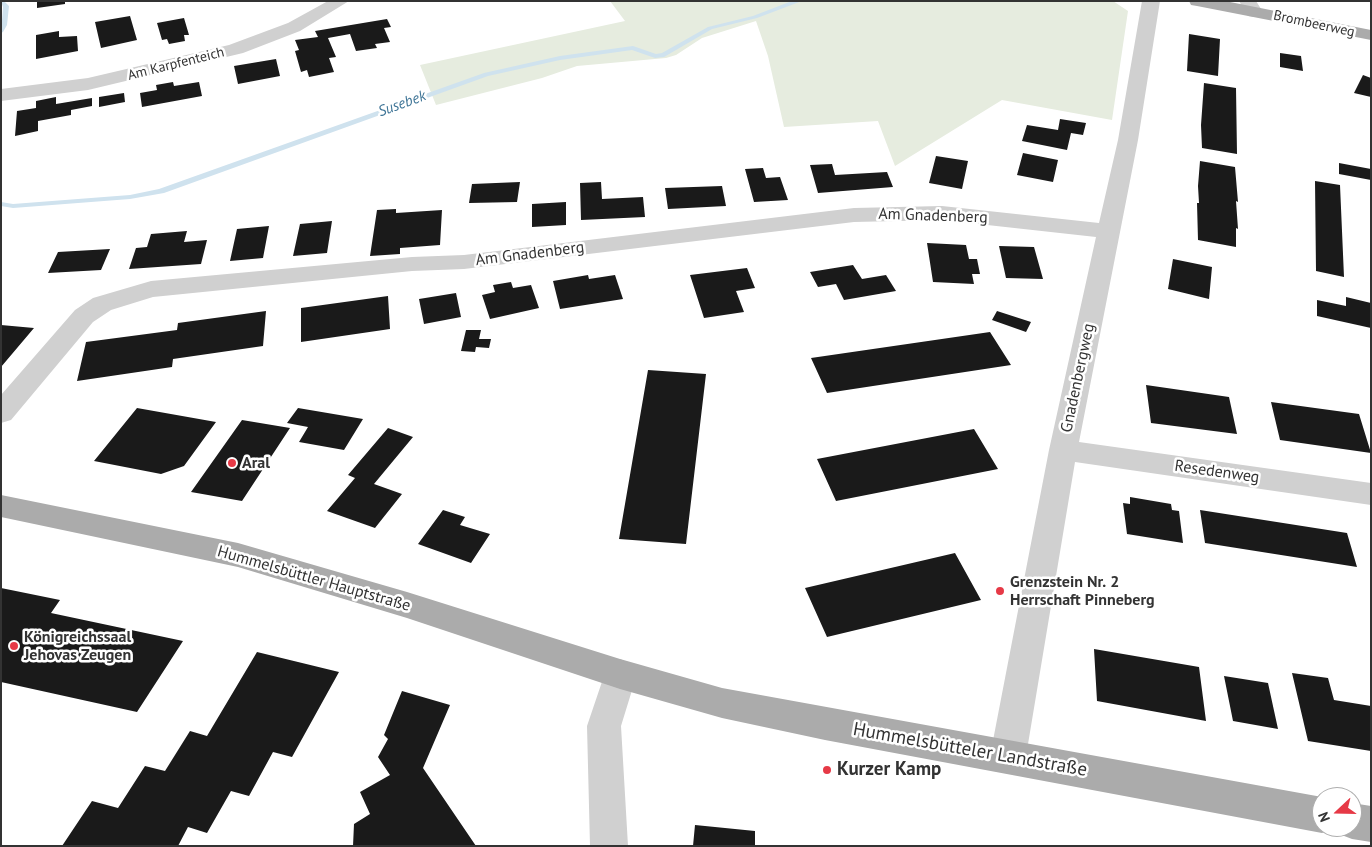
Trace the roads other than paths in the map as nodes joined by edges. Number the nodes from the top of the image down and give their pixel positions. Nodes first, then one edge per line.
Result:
1 (341, 1) edge
2 (1151, 1) edge
3 (1197, 1) edge
4 (1251, 6) edge
5 (1371, 36) edge
6 (1, 95) edge
7 (1108, 231) junction
8 (1, 412) edge
9 (1063, 450) junction
10 (1371, 494) edge
11 (1, 506) edge
12 (620, 674) junction
13 (1008, 756) junction
14 (1312, 813) edge
15 (609, 846) edge

1 - 6 street, Am Karpfenteich
2 - 7 street, Gnadenbergweg
3 - 4 main road, Brombeerweg
4 - 5 main road, Brombeerweg
7 - 8 street, Am Gnadenberg
7 - 9 street, Gnadenbergweg
9 - 10 street, Resedenweg
9 - 13 street, Gnadenbergweg
11 - 12 main road, Hummelsbüttler Hauptstraße
12 - 13 main road, Hummelsbütteler Landstraße
12 - 15 street
13 - 14 main road, Hummelsbütteler Landstraße

